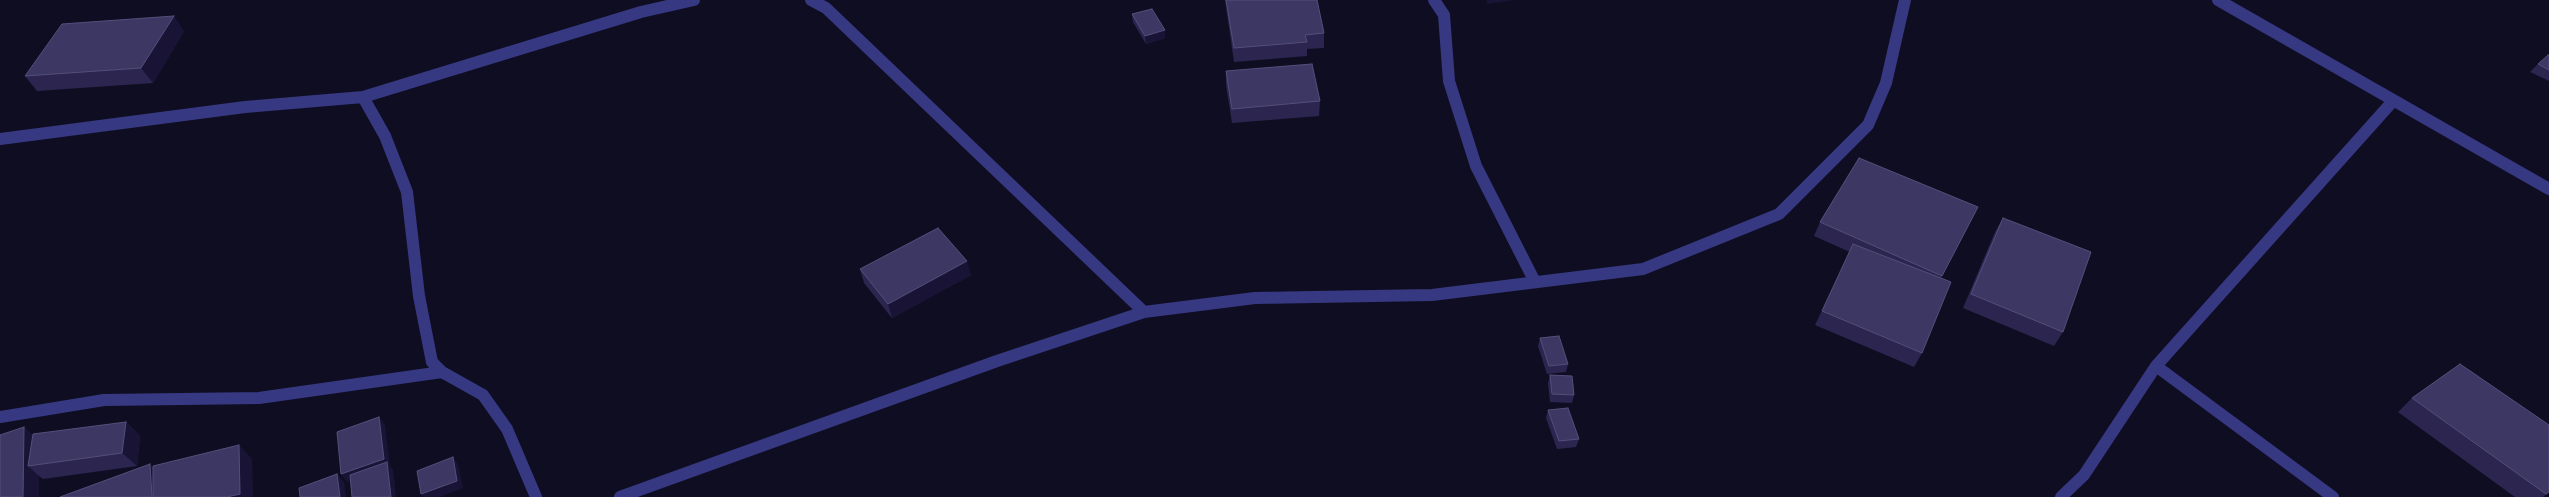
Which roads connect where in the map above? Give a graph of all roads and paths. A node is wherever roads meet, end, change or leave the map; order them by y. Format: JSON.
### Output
{"nodes":[{"id":1,"x":694,"y":0,"type":"edge"},
{"id":2,"x":811,"y":0,"type":"edge"},
{"id":3,"x":1434,"y":0,"type":"edge"},
{"id":4,"x":1905,"y":0,"type":"edge"},
{"id":5,"x":2218,"y":0,"type":"edge"},
{"id":6,"x":363,"y":96,"type":"junction"},
{"id":7,"x":2393,"y":101,"type":"junction"},
{"id":8,"x":0,"y":139,"type":"edge"},
{"id":9,"x":2549,"y":189,"type":"edge"},
{"id":10,"x":1535,"y":282,"type":"junction"},
{"id":11,"x":1144,"y":312,"type":"junction"},
{"id":12,"x":2156,"y":366,"type":"junction"},
{"id":13,"x":442,"y":372,"type":"junction"},
{"id":14,"x":0,"y":417,"type":"edge"},
{"id":15,"x":536,"y":497,"type":"edge"},
{"id":16,"x":620,"y":497,"type":"edge"},
{"id":17,"x":2061,"y":497,"type":"edge"},
{"id":18,"x":2333,"y":497,"type":"edge"}],
"edges":[{"from":1,"to":6,"type":"street"},
{"from":2,"to":11,"type":"street"},
{"from":3,"to":10,"type":"street"},
{"from":4,"to":10,"type":"street"},
{"from":5,"to":7,"type":"street"},
{"from":6,"to":8,"type":"street"},
{"from":6,"to":13,"type":"street"},
{"from":7,"to":9,"type":"street"},
{"from":7,"to":12,"type":"street"},
{"from":10,"to":11,"type":"street"},
{"from":11,"to":16,"type":"street"},
{"from":12,"to":17,"type":"street"},
{"from":12,"to":18,"type":"street"},
{"from":13,"to":14,"type":"street"},
{"from":13,"to":15,"type":"street"}]}
